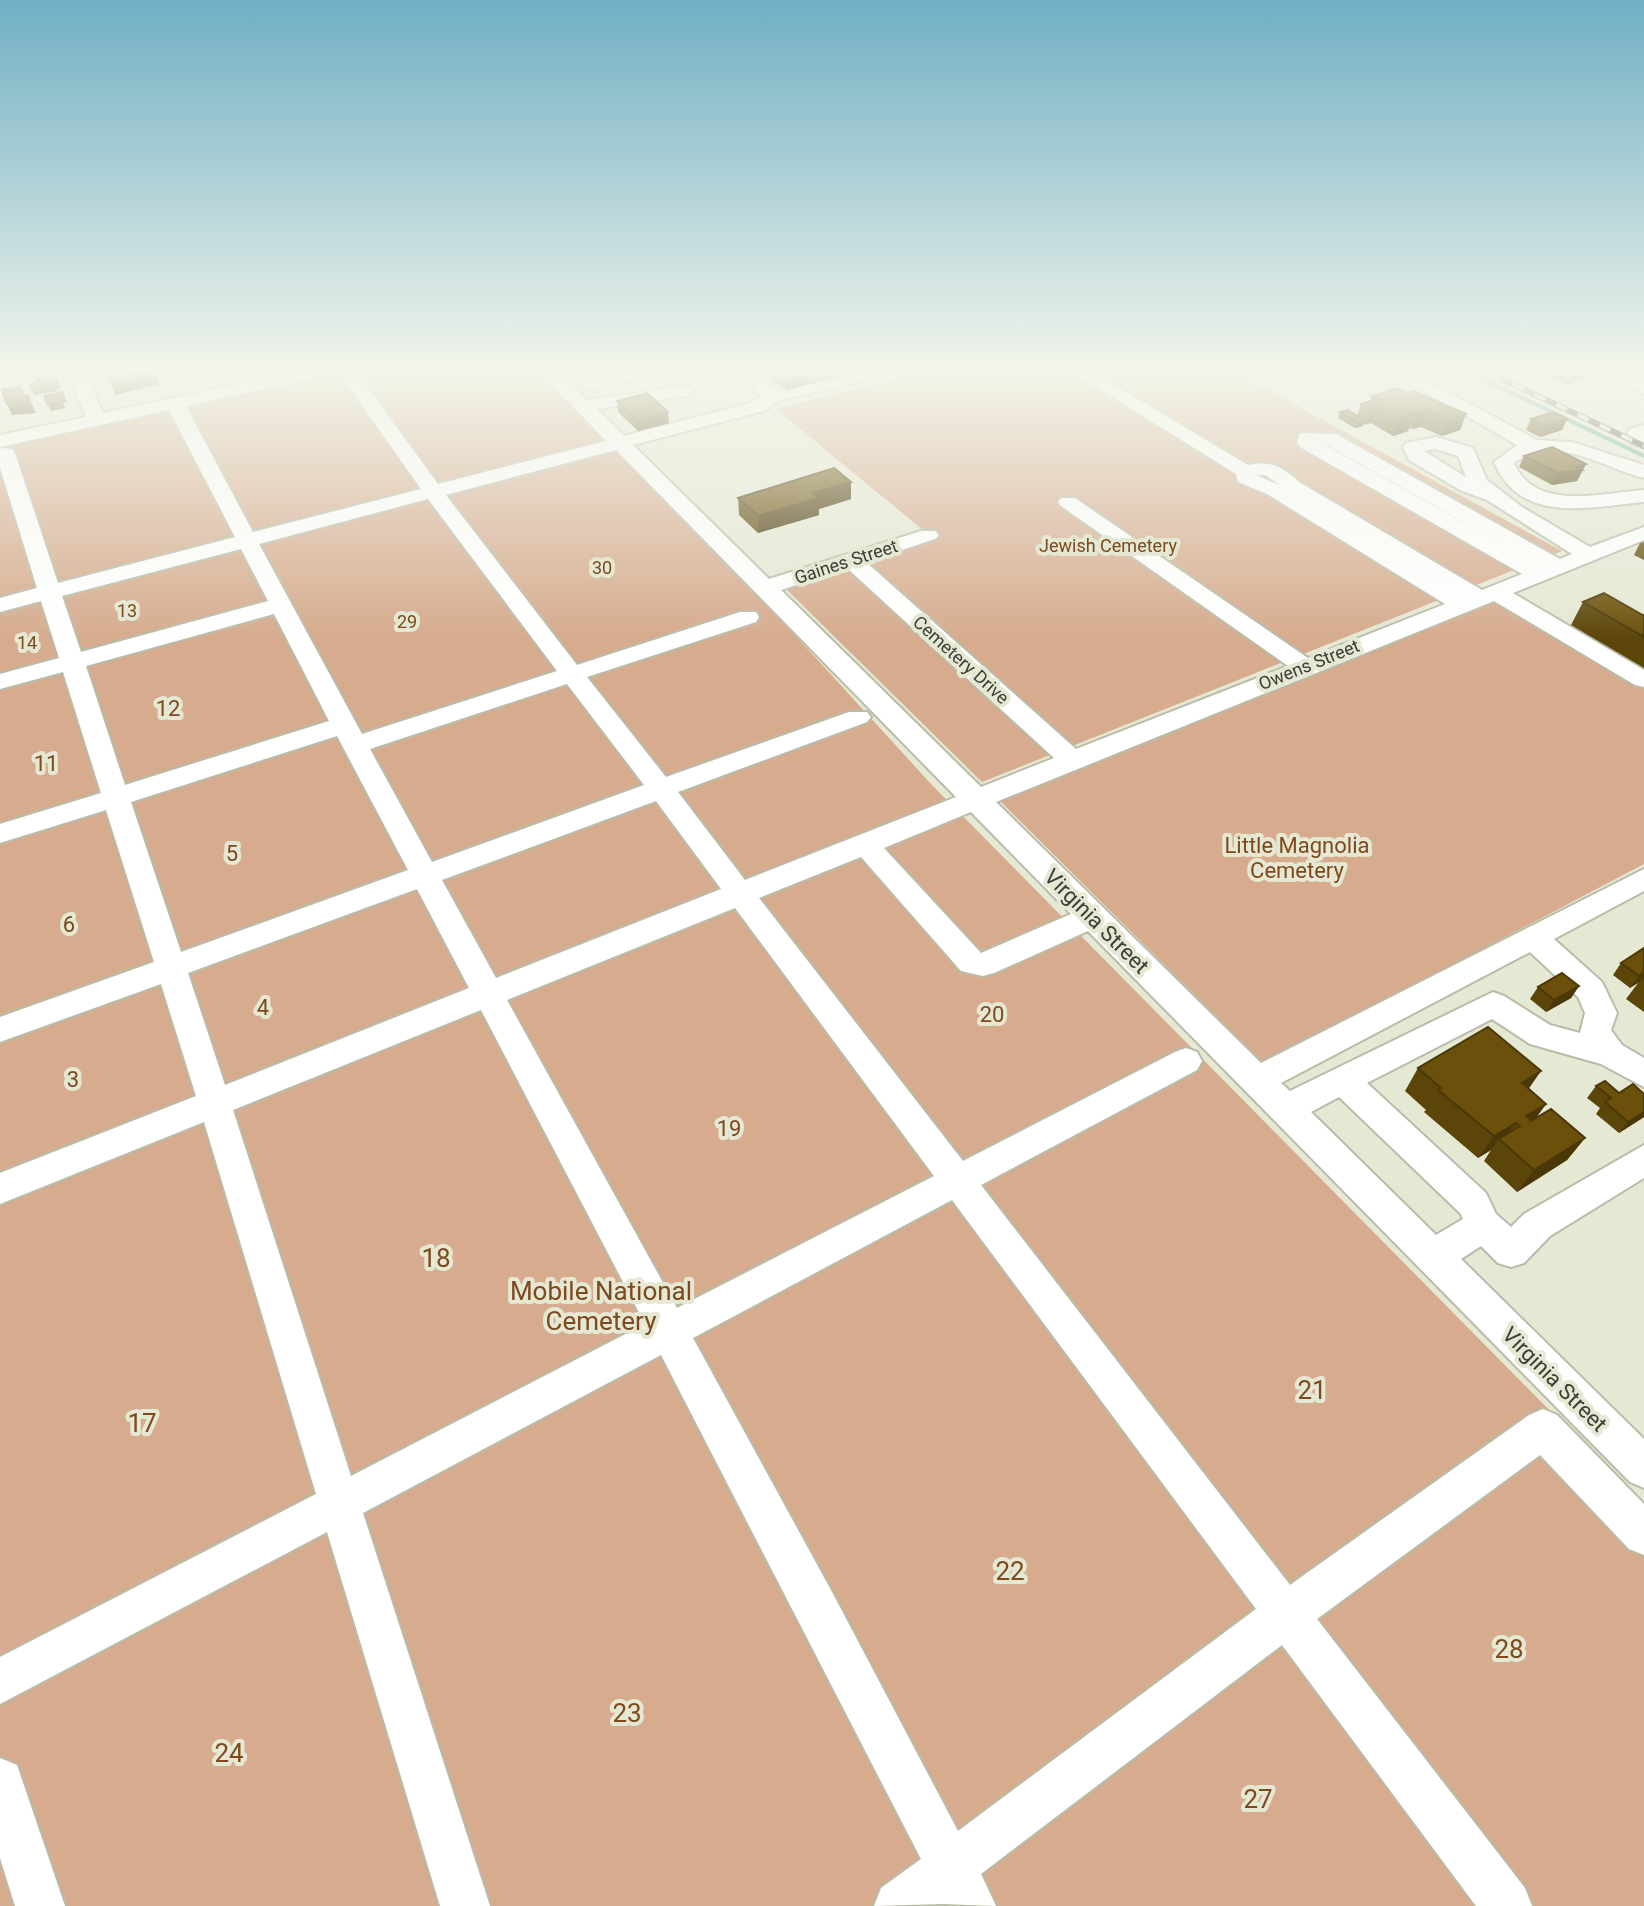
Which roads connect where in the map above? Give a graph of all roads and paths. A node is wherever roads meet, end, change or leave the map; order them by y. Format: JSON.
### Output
{"nodes":[{"id":1,"x":7,"y":463,"type":"edge"},
{"id":2,"x":206,"y":463,"type":"edge"},
{"id":3,"x":415,"y":463,"type":"edge"},
{"id":4,"x":547,"y":463,"type":"edge"},
{"id":5,"x":639,"y":463,"type":"edge"},
{"id":6,"x":1242,"y":463,"type":"edge"},
{"id":7,"x":1243,"y":463,"type":"edge"},
{"id":8,"x":1345,"y":463,"type":"edge"},
{"id":9,"x":1370,"y":463,"type":"edge"},
{"id":10,"x":1504,"y":463,"type":"edge"},
{"id":11,"x":1625,"y":463,"type":"edge"},
{"id":12,"x":1254,"y":470,"type":"junction"},
{"id":13,"x":1644,"y":472,"type":"edge"},
{"id":14,"x":436,"y":492,"type":"junction"},
{"id":15,"x":1493,"y":495,"type":"dead end"},
{"id":16,"x":1644,"y":496,"type":"edge"},
{"id":17,"x":1068,"y":502,"type":"dead end"},
{"id":18,"x":928,"y":535,"type":"dead end"},
{"id":19,"x":1643,"y":535,"type":"edge"},
{"id":20,"x":247,"y":542,"type":"junction"},
{"id":21,"x":1589,"y":555,"type":"junction"},
{"id":22,"x":851,"y":560,"type":"junction"},
{"id":23,"x":1549,"y":571,"type":"junction"},
{"id":24,"x":764,"y":588,"type":"junction"},
{"id":25,"x":48,"y":593,"type":"junction"},
{"id":26,"x":1479,"y":598,"type":"junction"},
{"id":27,"x":0,"y":605,"type":"edge"},
{"id":28,"x":280,"y":605,"type":"junction"},
{"id":29,"x":748,"y":617,"type":"dead end"},
{"id":30,"x":71,"y":662,"type":"junction"},
{"id":31,"x":1305,"y":667,"type":"junction"},
{"id":32,"x":572,"y":674,"type":"junction"},
{"id":33,"x":1644,"y":680,"type":"edge"},
{"id":34,"x":0,"y":682,"type":"edge"},
{"id":35,"x":858,"y":717,"type":"dead end"},
{"id":36,"x":350,"y":735,"type":"junction"},
{"id":37,"x":1072,"y":760,"type":"junction"},
{"id":38,"x":661,"y":789,"type":"junction"},
{"id":39,"x":115,"y":798,"type":"junction"},
{"id":40,"x":974,"y":798,"type":"junction"},
{"id":41,"x":0,"y":834,"type":"edge"},
{"id":42,"x":864,"y":843,"type":"junction"},
{"id":43,"x":425,"y":875,"type":"junction"},
{"id":44,"x":1644,"y":879,"type":"edge"},
{"id":45,"x":739,"y":893,"type":"junction"},
{"id":46,"x":1093,"y":916,"type":"junction"},
{"id":47,"x":1533,"y":937,"type":"junction"},
{"id":48,"x":171,"y":968,"type":"junction"},
{"id":49,"x":488,"y":992,"type":"junction"},
{"id":50,"x":1400,"y":1008,"type":"junction"},
{"id":51,"x":0,"y":1030,"type":"edge"},
{"id":52,"x":1435,"y":1036,"type":"junction"},
{"id":53,"x":1611,"y":1054,"type":"junction"},
{"id":54,"x":1186,"y":1061,"type":"dead end"},
{"id":55,"x":1644,"y":1074,"type":"edge"},
{"id":56,"x":1341,"y":1079,"type":"junction"},
{"id":57,"x":1257,"y":1080,"type":"junction"},
{"id":58,"x":214,"y":1102,"type":"junction"},
{"id":59,"x":1285,"y":1109,"type":"junction"},
{"id":60,"x":1644,"y":1160,"type":"edge"},
{"id":61,"x":955,"y":1180,"type":"junction"},
{"id":62,"x":0,"y":1189,"type":"edge"},
{"id":63,"x":1483,"y":1225,"type":"junction"},
{"id":64,"x":1433,"y":1257,"type":"junction"},
{"id":65,"x":669,"y":1330,"type":"junction"},
{"id":66,"x":1644,"y":1468,"type":"edge"},
{"id":67,"x":339,"y":1503,"type":"junction"},
{"id":68,"x":1644,"y":1534,"type":"edge"},
{"id":69,"x":1285,"y":1615,"type":"junction"},
{"id":70,"x":0,"y":1681,"type":"edge"},
{"id":71,"x":0,"y":1782,"type":"edge"},
{"id":72,"x":951,"y":1867,"type":"junction"},
{"id":73,"x":40,"y":1906,"type":"edge"},
{"id":74,"x":465,"y":1906,"type":"edge"},
{"id":75,"x":899,"y":1906,"type":"edge"},
{"id":76,"x":971,"y":1906,"type":"edge"},
{"id":77,"x":1507,"y":1906,"type":"edge"}],
"edges":[{"from":1,"to":25,"type":"street"},
{"from":2,"to":20,"type":"street"},
{"from":3,"to":14,"type":"street"},
{"from":4,"to":14,"type":"street"},
{"from":5,"to":24,"type":"street","name":"Virginia Street"},
{"from":6,"to":12,"type":"street"},
{"from":7,"to":12,"type":"street"},
{"from":8,"to":23,"type":"street"},
{"from":9,"to":23,"type":"street"},
{"from":10,"to":16,"type":"street"},
{"from":11,"to":13,"type":"street"},
{"from":12,"to":26,"type":"street"},
{"from":14,"to":20,"type":"street"},
{"from":14,"to":32,"type":"street"},
{"from":15,"to":21,"type":"street"},
{"from":17,"to":31,"type":"street"},
{"from":18,"to":22,"type":"street","name":"Gaines Street"},
{"from":19,"to":21,"type":"street","name":"Owens Street"},
{"from":20,"to":25,"type":"street"},
{"from":20,"to":28,"type":"street"},
{"from":21,"to":23,"type":"street","name":"Owens Street"},
{"from":22,"to":24,"type":"street","name":"Gaines Street"},
{"from":22,"to":37,"type":"street","name":"Cemetery Drive"},
{"from":23,"to":26,"type":"street","name":"Owens Street"},
{"from":24,"to":40,"type":"street","name":"Virginia Street"},
{"from":25,"to":27,"type":"street"},
{"from":25,"to":30,"type":"street"},
{"from":26,"to":31,"type":"street","name":"Owens Street"},
{"from":26,"to":33,"type":"street"},
{"from":28,"to":30,"type":"street"},
{"from":28,"to":36,"type":"street"},
{"from":29,"to":32,"type":"street"},
{"from":30,"to":34,"type":"street"},
{"from":30,"to":39,"type":"street"},
{"from":31,"to":37,"type":"street","name":"Owens Street"},
{"from":32,"to":36,"type":"street"},
{"from":32,"to":38,"type":"street"},
{"from":35,"to":38,"type":"street"},
{"from":36,"to":39,"type":"street"},
{"from":36,"to":43,"type":"street"},
{"from":37,"to":40,"type":"street","name":"Owens Street"},
{"from":38,"to":43,"type":"street"},
{"from":38,"to":45,"type":"street"},
{"from":39,"to":41,"type":"street"},
{"from":39,"to":48,"type":"street"},
{"from":40,"to":42,"type":"street","name":"Owens Street"},
{"from":40,"to":46,"type":"street","name":"Virginia Street"},
{"from":42,"to":45,"type":"street","name":"Owens Street"},
{"from":42,"to":46,"type":"street"},
{"from":43,"to":48,"type":"street"},
{"from":43,"to":49,"type":"street"},
{"from":44,"to":47,"type":"street"},
{"from":45,"to":49,"type":"street","name":"Owens Street"},
{"from":45,"to":61,"type":"street"},
{"from":46,"to":57,"type":"street","name":"Virginia Street"},
{"from":47,"to":50,"type":"street"},
{"from":47,"to":53,"type":"street"},
{"from":48,"to":51,"type":"street"},
{"from":48,"to":58,"type":"street"},
{"from":49,"to":58,"type":"street","name":"Owens Street"},
{"from":49,"to":65,"type":"street"},
{"from":50,"to":52,"type":"street"},
{"from":50,"to":57,"type":"street"},
{"from":52,"to":53,"type":"street"},
{"from":52,"to":56,"type":"street"},
{"from":53,"to":55,"type":"street"},
{"from":54,"to":61,"type":"street"},
{"from":56,"to":59,"type":"street"},
{"from":56,"to":63,"type":"street"},
{"from":57,"to":59,"type":"street","name":"Virginia Street"},
{"from":58,"to":62,"type":"street","name":"Owens Street"},
{"from":58,"to":67,"type":"street"},
{"from":59,"to":64,"type":"street","name":"Virginia Street"},
{"from":60,"to":63,"type":"street"},
{"from":61,"to":65,"type":"street"},
{"from":61,"to":69,"type":"street"},
{"from":63,"to":64,"type":"street"},
{"from":64,"to":66,"type":"street","name":"Virginia Street"},
{"from":65,"to":67,"type":"street"},
{"from":65,"to":72,"type":"street"},
{"from":67,"to":70,"type":"street"},
{"from":67,"to":74,"type":"street"},
{"from":68,"to":69,"type":"street"},
{"from":69,"to":72,"type":"street"},
{"from":69,"to":77,"type":"street"},
{"from":71,"to":73,"type":"street"},
{"from":72,"to":75,"type":"street"},
{"from":72,"to":76,"type":"street"}]}
